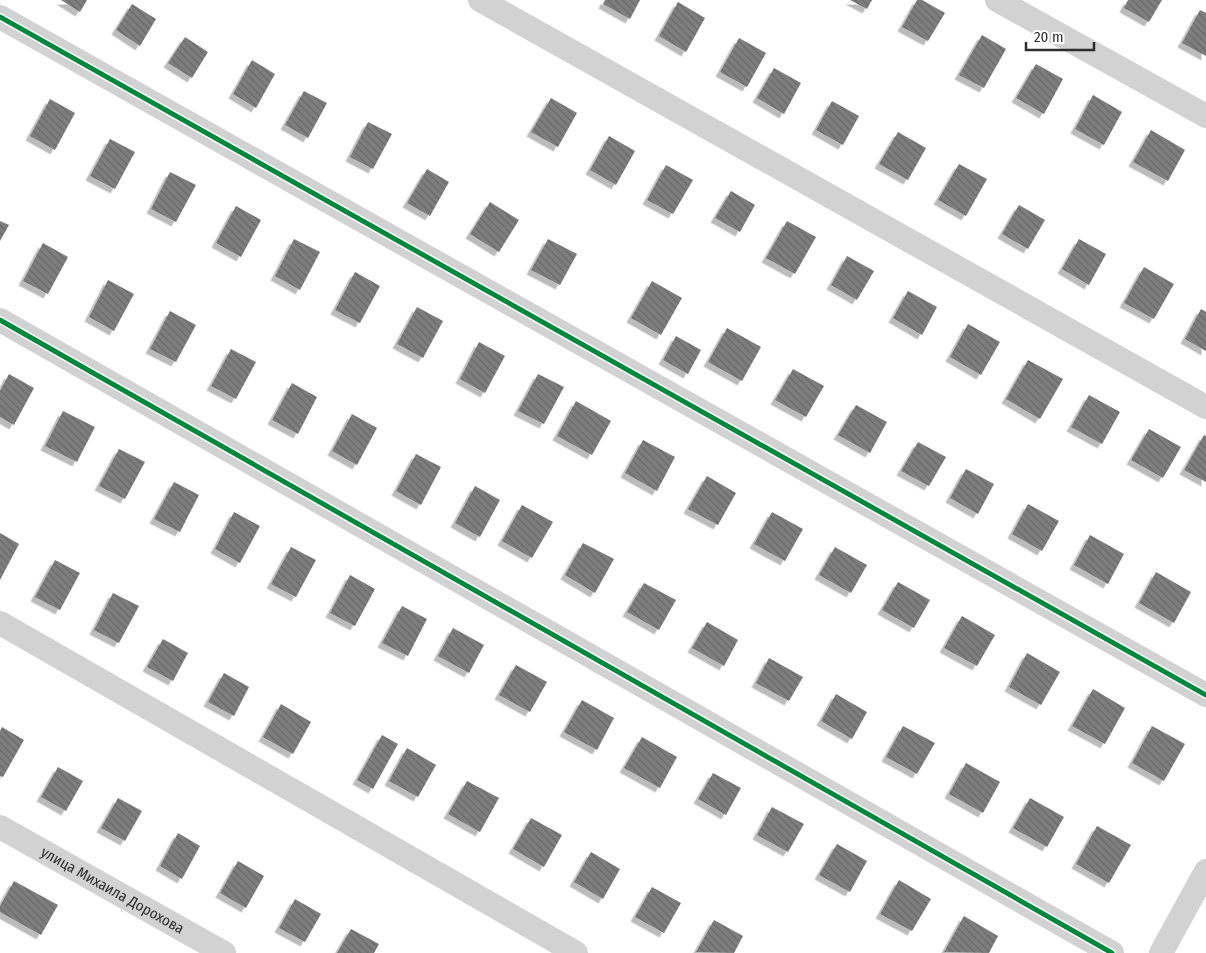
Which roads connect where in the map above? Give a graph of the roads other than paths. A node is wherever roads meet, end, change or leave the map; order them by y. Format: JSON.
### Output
{"nodes":[{"id":1,"x":480,"y":0,"type":"edge"},
{"id":2,"x":997,"y":0,"type":"edge"},
{"id":3,"x":0,"y":17,"type":"edge"},
{"id":4,"x":1206,"y":116,"type":"edge"},
{"id":5,"x":0,"y":320,"type":"edge"},
{"id":6,"x":1206,"y":406,"type":"edge"},
{"id":7,"x":0,"y":623,"type":"edge"},
{"id":8,"x":1206,"y":695,"type":"edge"},
{"id":9,"x":1,"y":829,"type":"edge"},
{"id":10,"x":1206,"y":871,"type":"edge"},
{"id":11,"x":224,"y":953,"type":"edge"},
{"id":12,"x":576,"y":953,"type":"edge"},
{"id":13,"x":1112,"y":953,"type":"edge"},
{"id":14,"x":1160,"y":953,"type":"edge"}],
"edges":[{"from":1,"to":6,"type":"street"},
{"from":2,"to":4,"type":"street"},
{"from":3,"to":8,"type":"street"},
{"from":5,"to":13,"type":"street"},
{"from":7,"to":12,"type":"street"},
{"from":9,"to":11,"type":"street","name":"улица Михаила Дорохова"},
{"from":10,"to":14,"type":"street"}]}
